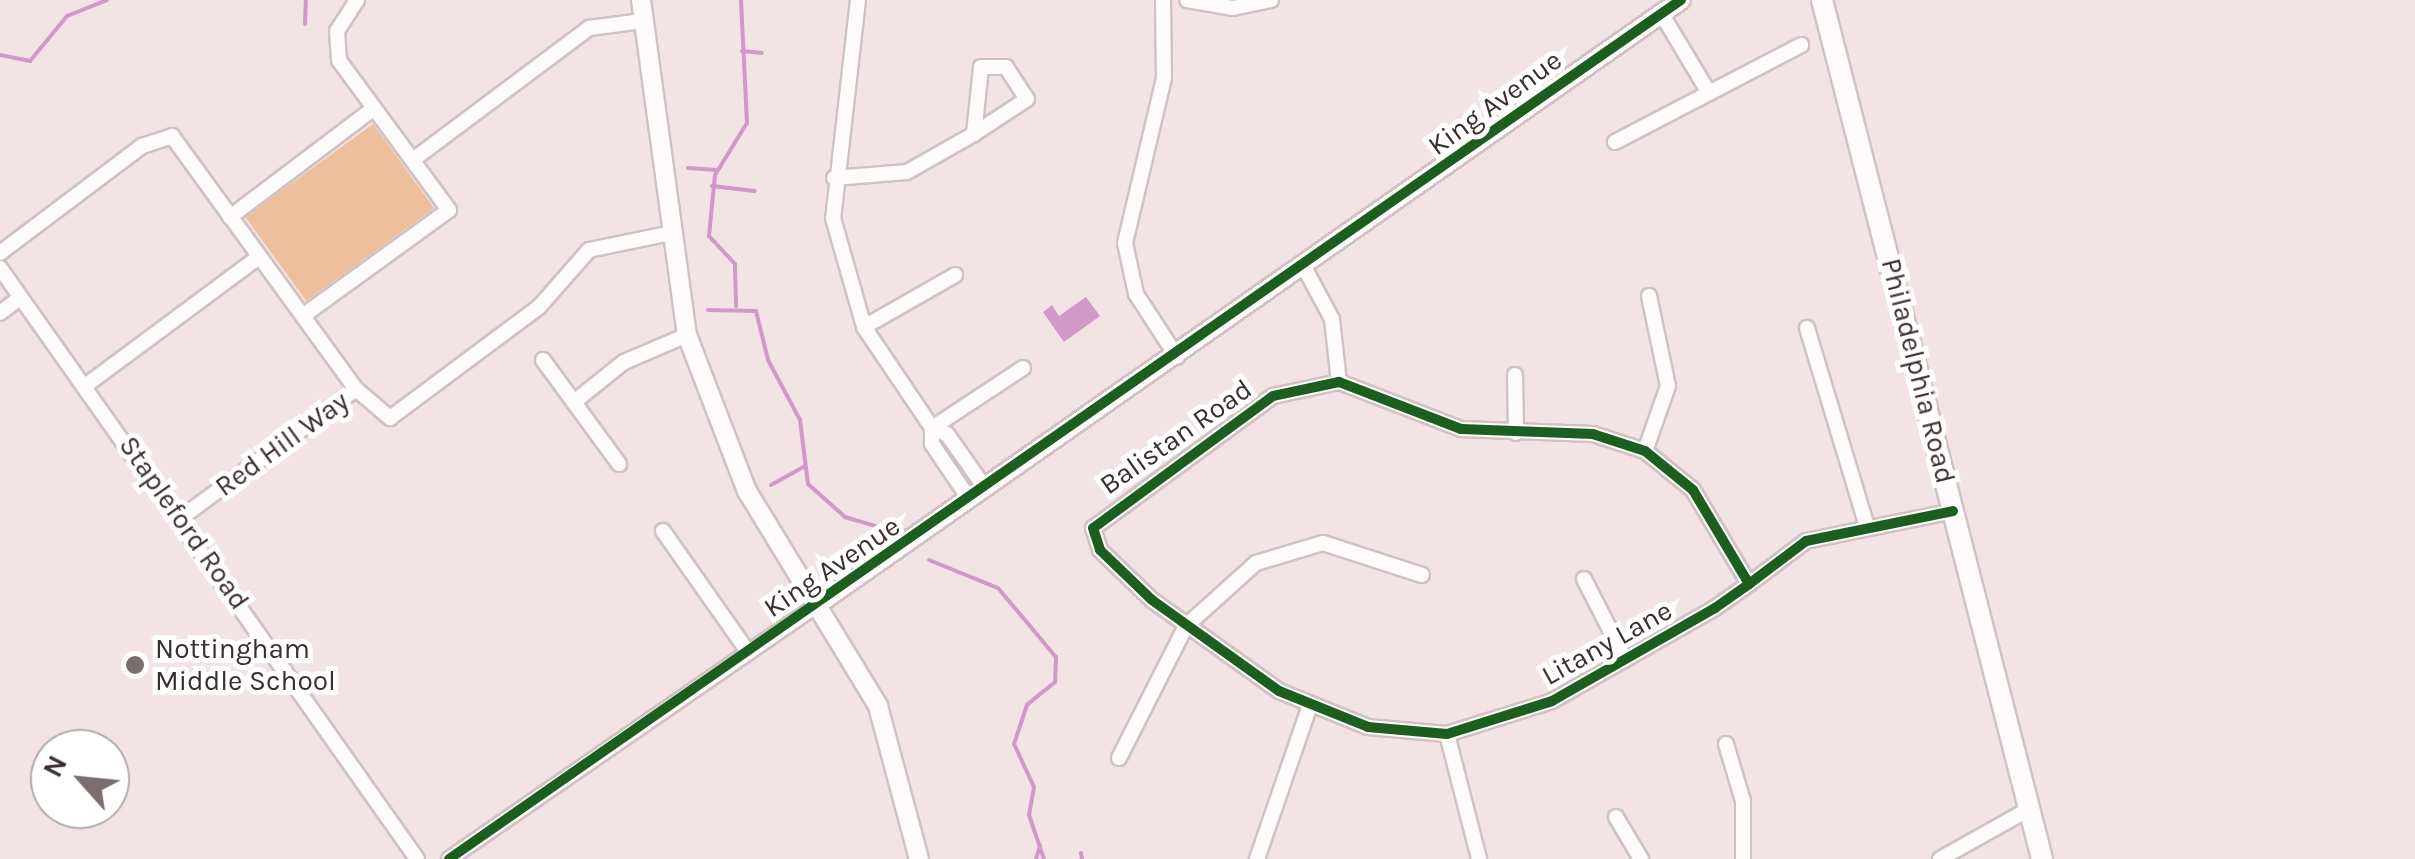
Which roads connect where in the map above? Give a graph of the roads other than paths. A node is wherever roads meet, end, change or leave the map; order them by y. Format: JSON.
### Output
{"nodes":[{"id":1,"x":357,"y":0,"type":"edge"},
{"id":2,"x":640,"y":0,"type":"edge"},
{"id":3,"x":858,"y":0,"type":"edge"},
{"id":4,"x":1188,"y":0,"type":"edge"},
{"id":5,"x":1271,"y":0,"type":"edge"},
{"id":6,"x":1681,"y":0,"type":"edge"},
{"id":7,"x":1822,"y":0,"type":"edge"},
{"id":8,"x":1167,"y":1,"type":"edge"},
{"id":9,"x":1660,"y":13,"type":"junction"},
{"id":10,"x":643,"y":21,"type":"junction"},
{"id":11,"x":1801,"y":45,"type":"dead end"},
{"id":12,"x":1706,"y":88,"type":"junction"},
{"id":13,"x":373,"y":109,"type":"junction"},
{"id":14,"x":974,"y":134,"type":"junction"},
{"id":15,"x":1614,"y":142,"type":"dead end"},
{"id":16,"x":414,"y":159,"type":"junction"},
{"id":17,"x":834,"y":178,"type":"junction"},
{"id":18,"x":230,"y":217,"type":"junction"},
{"id":19,"x":666,"y":234,"type":"junction"},
{"id":20,"x":0,"y":253,"type":"edge"},
{"id":21,"x":259,"y":257,"type":"junction"},
{"id":22,"x":1304,"y":267,"type":"junction"},
{"id":23,"x":0,"y":268,"type":"edge"},
{"id":24,"x":955,"y":275,"type":"dead end"},
{"id":25,"x":1649,"y":296,"type":"dead end"},
{"id":26,"x":20,"y":298,"type":"junction"},
{"id":27,"x":0,"y":312,"type":"edge"},
{"id":28,"x":304,"y":315,"type":"junction"},
{"id":29,"x":864,"y":327,"type":"junction"},
{"id":30,"x":1808,"y":328,"type":"dead end"},
{"id":31,"x":687,"y":335,"type":"junction"},
{"id":32,"x":1177,"y":356,"type":"junction"},
{"id":33,"x":543,"y":360,"type":"dead end"},
{"id":34,"x":1023,"y":368,"type":"dead end"},
{"id":35,"x":1516,"y":374,"type":"dead end"},
{"id":36,"x":1339,"y":382,"type":"junction"},
{"id":37,"x":85,"y":386,"type":"junction"},
{"id":38,"x":356,"y":389,"type":"junction"},
{"id":39,"x":574,"y":402,"type":"junction"},
{"id":40,"x":932,"y":428,"type":"junction"},
{"id":41,"x":1516,"y":434,"type":"junction"},
{"id":42,"x":1645,"y":452,"type":"junction"},
{"id":43,"x":619,"y":464,"type":"dead end"},
{"id":44,"x":986,"y":488,"type":"junction"},
{"id":45,"x":970,"y":500,"type":"junction"},
{"id":46,"x":1953,"y":511,"type":"junction"},
{"id":47,"x":182,"y":516,"type":"junction"},
{"id":48,"x":1868,"y":527,"type":"junction"},
{"id":49,"x":1093,"y":528,"type":"joint"},
{"id":50,"x":663,"y":532,"type":"dead end"},
{"id":51,"x":1422,"y":575,"type":"dead end"},
{"id":52,"x":1584,"y":579,"type":"dead end"},
{"id":53,"x":1749,"y":584,"type":"junction"},
{"id":54,"x":818,"y":604,"type":"junction"},
{"id":55,"x":1186,"y":626,"type":"junction"},
{"id":56,"x":748,"y":652,"type":"junction"},
{"id":57,"x":1625,"y":660,"type":"junction"},
{"id":58,"x":1309,"y":708,"type":"junction"},
{"id":59,"x":1446,"y":734,"type":"junction"},
{"id":60,"x":1726,"y":744,"type":"dead end"},
{"id":61,"x":1119,"y":758,"type":"dead end"},
{"id":62,"x":2029,"y":809,"type":"junction"},
{"id":63,"x":1616,"y":817,"type":"dead end"},
{"id":64,"x":416,"y":859,"type":"edge"},
{"id":65,"x":448,"y":859,"type":"edge"},
{"id":66,"x":919,"y":859,"type":"edge"},
{"id":67,"x":1257,"y":859,"type":"edge"},
{"id":68,"x":1479,"y":859,"type":"edge"},
{"id":69,"x":1641,"y":859,"type":"edge"},
{"id":70,"x":1743,"y":859,"type":"edge"},
{"id":71,"x":1940,"y":859,"type":"edge"},
{"id":72,"x":2042,"y":859,"type":"edge"}],
"edges":[{"from":1,"to":13,"type":"street"},
{"from":2,"to":10,"type":"street"},
{"from":3,"to":17,"type":"street"},
{"from":4,"to":5,"type":"street"},
{"from":6,"to":9,"type":"street","name":"King Avenue"},
{"from":7,"to":46,"type":"main road","name":"Philadelphia Road"},
{"from":8,"to":32,"type":"street"},
{"from":9,"to":12,"type":"street"},
{"from":9,"to":22,"type":"street","name":"King Avenue"},
{"from":10,"to":16,"type":"street"},
{"from":10,"to":19,"type":"street"},
{"from":11,"to":12,"type":"street"},
{"from":12,"to":15,"type":"street"},
{"from":13,"to":16,"type":"street"},
{"from":13,"to":18,"type":"street"},
{"from":14,"to":14,"type":"street"},
{"from":14,"to":17,"type":"street"},
{"from":16,"to":28,"type":"street"},
{"from":17,"to":29,"type":"street"},
{"from":18,"to":20,"type":"street","name":"Red Hill Way"},
{"from":18,"to":21,"type":"street","name":"Red Hill Way"},
{"from":19,"to":31,"type":"street"},
{"from":19,"to":38,"type":"street"},
{"from":21,"to":28,"type":"street","name":"Red Hill Way"},
{"from":21,"to":37,"type":"street"},
{"from":22,"to":32,"type":"street","name":"King Avenue"},
{"from":22,"to":36,"type":"street"},
{"from":23,"to":26,"type":"street","name":"Stapleford Road"},
{"from":24,"to":29,"type":"street"},
{"from":25,"to":42,"type":"street"},
{"from":26,"to":27,"type":"street"},
{"from":26,"to":37,"type":"street","name":"Stapleford Road"},
{"from":28,"to":38,"type":"street","name":"Red Hill Way"},
{"from":29,"to":40,"type":"street"},
{"from":30,"to":48,"type":"street"},
{"from":31,"to":39,"type":"street"},
{"from":31,"to":54,"type":"street"},
{"from":32,"to":44,"type":"street","name":"King Avenue"},
{"from":33,"to":39,"type":"street"},
{"from":34,"to":40,"type":"street"},
{"from":35,"to":41,"type":"street"},
{"from":36,"to":41,"type":"street"},
{"from":36,"to":49,"type":"street","name":"Balistan Road"},
{"from":37,"to":47,"type":"street","name":"Stapleford Road"},
{"from":38,"to":47,"type":"street","name":"Red Hill Way"},
{"from":39,"to":43,"type":"street"},
{"from":40,"to":44,"type":"street"},
{"from":40,"to":45,"type":"street"},
{"from":41,"to":42,"type":"street"},
{"from":42,"to":53,"type":"street"},
{"from":44,"to":45,"type":"street","name":"King Avenue"},
{"from":45,"to":54,"type":"street","name":"King Avenue"},
{"from":46,"to":48,"type":"street","name":"Litany Lane"},
{"from":46,"to":62,"type":"main road","name":"Philadelphia Road"},
{"from":47,"to":64,"type":"street","name":"Stapleford Road"},
{"from":48,"to":53,"type":"street","name":"Litany Lane"},
{"from":49,"to":55,"type":"street","name":"Litany Lane"},
{"from":50,"to":56,"type":"street"},
{"from":51,"to":55,"type":"street"},
{"from":52,"to":57,"type":"street"},
{"from":53,"to":57,"type":"street","name":"Litany Lane"},
{"from":54,"to":56,"type":"street","name":"King Avenue"},
{"from":54,"to":66,"type":"street"},
{"from":55,"to":58,"type":"street","name":"Litany Lane"},
{"from":55,"to":61,"type":"street"},
{"from":56,"to":65,"type":"street","name":"King Avenue"},
{"from":57,"to":59,"type":"street","name":"Litany Lane"},
{"from":58,"to":59,"type":"street","name":"Litany Lane"},
{"from":58,"to":67,"type":"street"},
{"from":59,"to":68,"type":"street"},
{"from":60,"to":70,"type":"street"},
{"from":62,"to":71,"type":"street"},
{"from":62,"to":72,"type":"main road","name":"Philadelphia Road"},
{"from":63,"to":69,"type":"street"}]}
